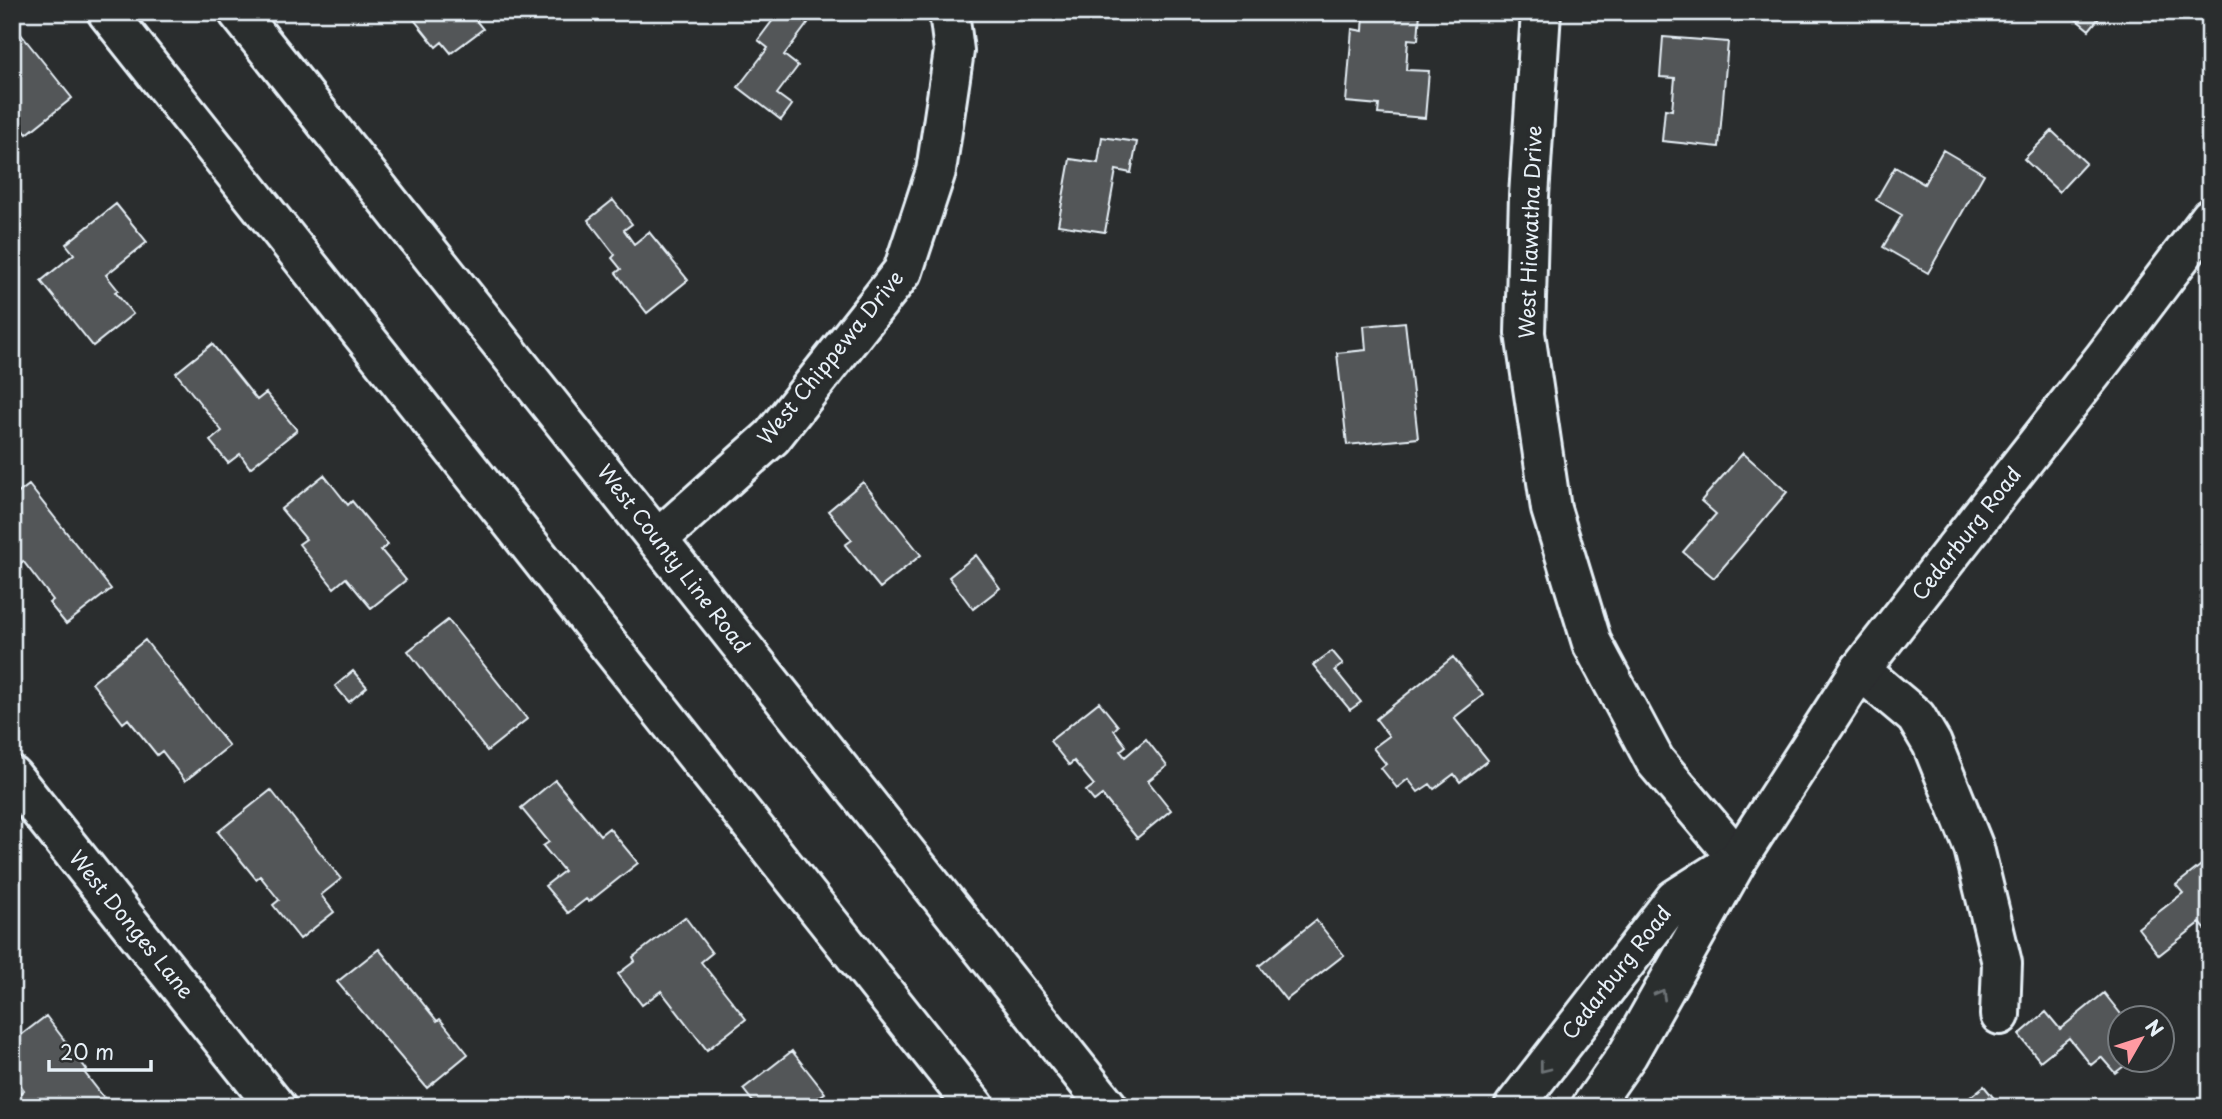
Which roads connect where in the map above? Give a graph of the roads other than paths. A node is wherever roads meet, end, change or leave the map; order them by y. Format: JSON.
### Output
{"nodes":[{"id":1,"x":107,"y":12,"type":"edge"},
{"id":2,"x":238,"y":12,"type":"edge"},
{"id":3,"x":949,"y":12,"type":"edge"},
{"id":4,"x":1541,"y":12,"type":"edge"},
{"id":5,"x":2210,"y":218,"type":"edge"},
{"id":6,"x":658,"y":539,"type":"junction"},
{"id":7,"x":1860,"y":670,"type":"junction"},
{"id":8,"x":12,"y":776,"type":"edge"},
{"id":9,"x":1738,"y":859,"type":"junction"},
{"id":10,"x":2000,"y":1015,"type":"dead end"},
{"id":11,"x":276,"y":1107,"type":"edge"},
{"id":12,"x":975,"y":1107,"type":"edge"},
{"id":13,"x":1108,"y":1107,"type":"edge"},
{"id":14,"x":1514,"y":1107,"type":"edge"},
{"id":15,"x":1591,"y":1107,"type":"edge"}],
"edges":[{"from":1,"to":12,"type":"street"},
{"from":2,"to":6,"type":"street","name":"West County Line Road"},
{"from":3,"to":6,"type":"street","name":"West Chippewa Drive"},
{"from":4,"to":9,"type":"street","name":"West Hiawatha Drive"},
{"from":5,"to":7,"type":"street","name":"Cedarburg Road"},
{"from":6,"to":13,"type":"street","name":"West County Line Road"},
{"from":7,"to":9,"type":"street","name":"Cedarburg Road"},
{"from":7,"to":10,"type":"street"},
{"from":8,"to":11,"type":"street","name":"West Donges Lane"},
{"from":9,"to":14,"type":"street","name":"Cedarburg Road","one_way":true},
{"from":15,"to":9,"type":"street","name":"Cedarburg Road","one_way":true}]}
